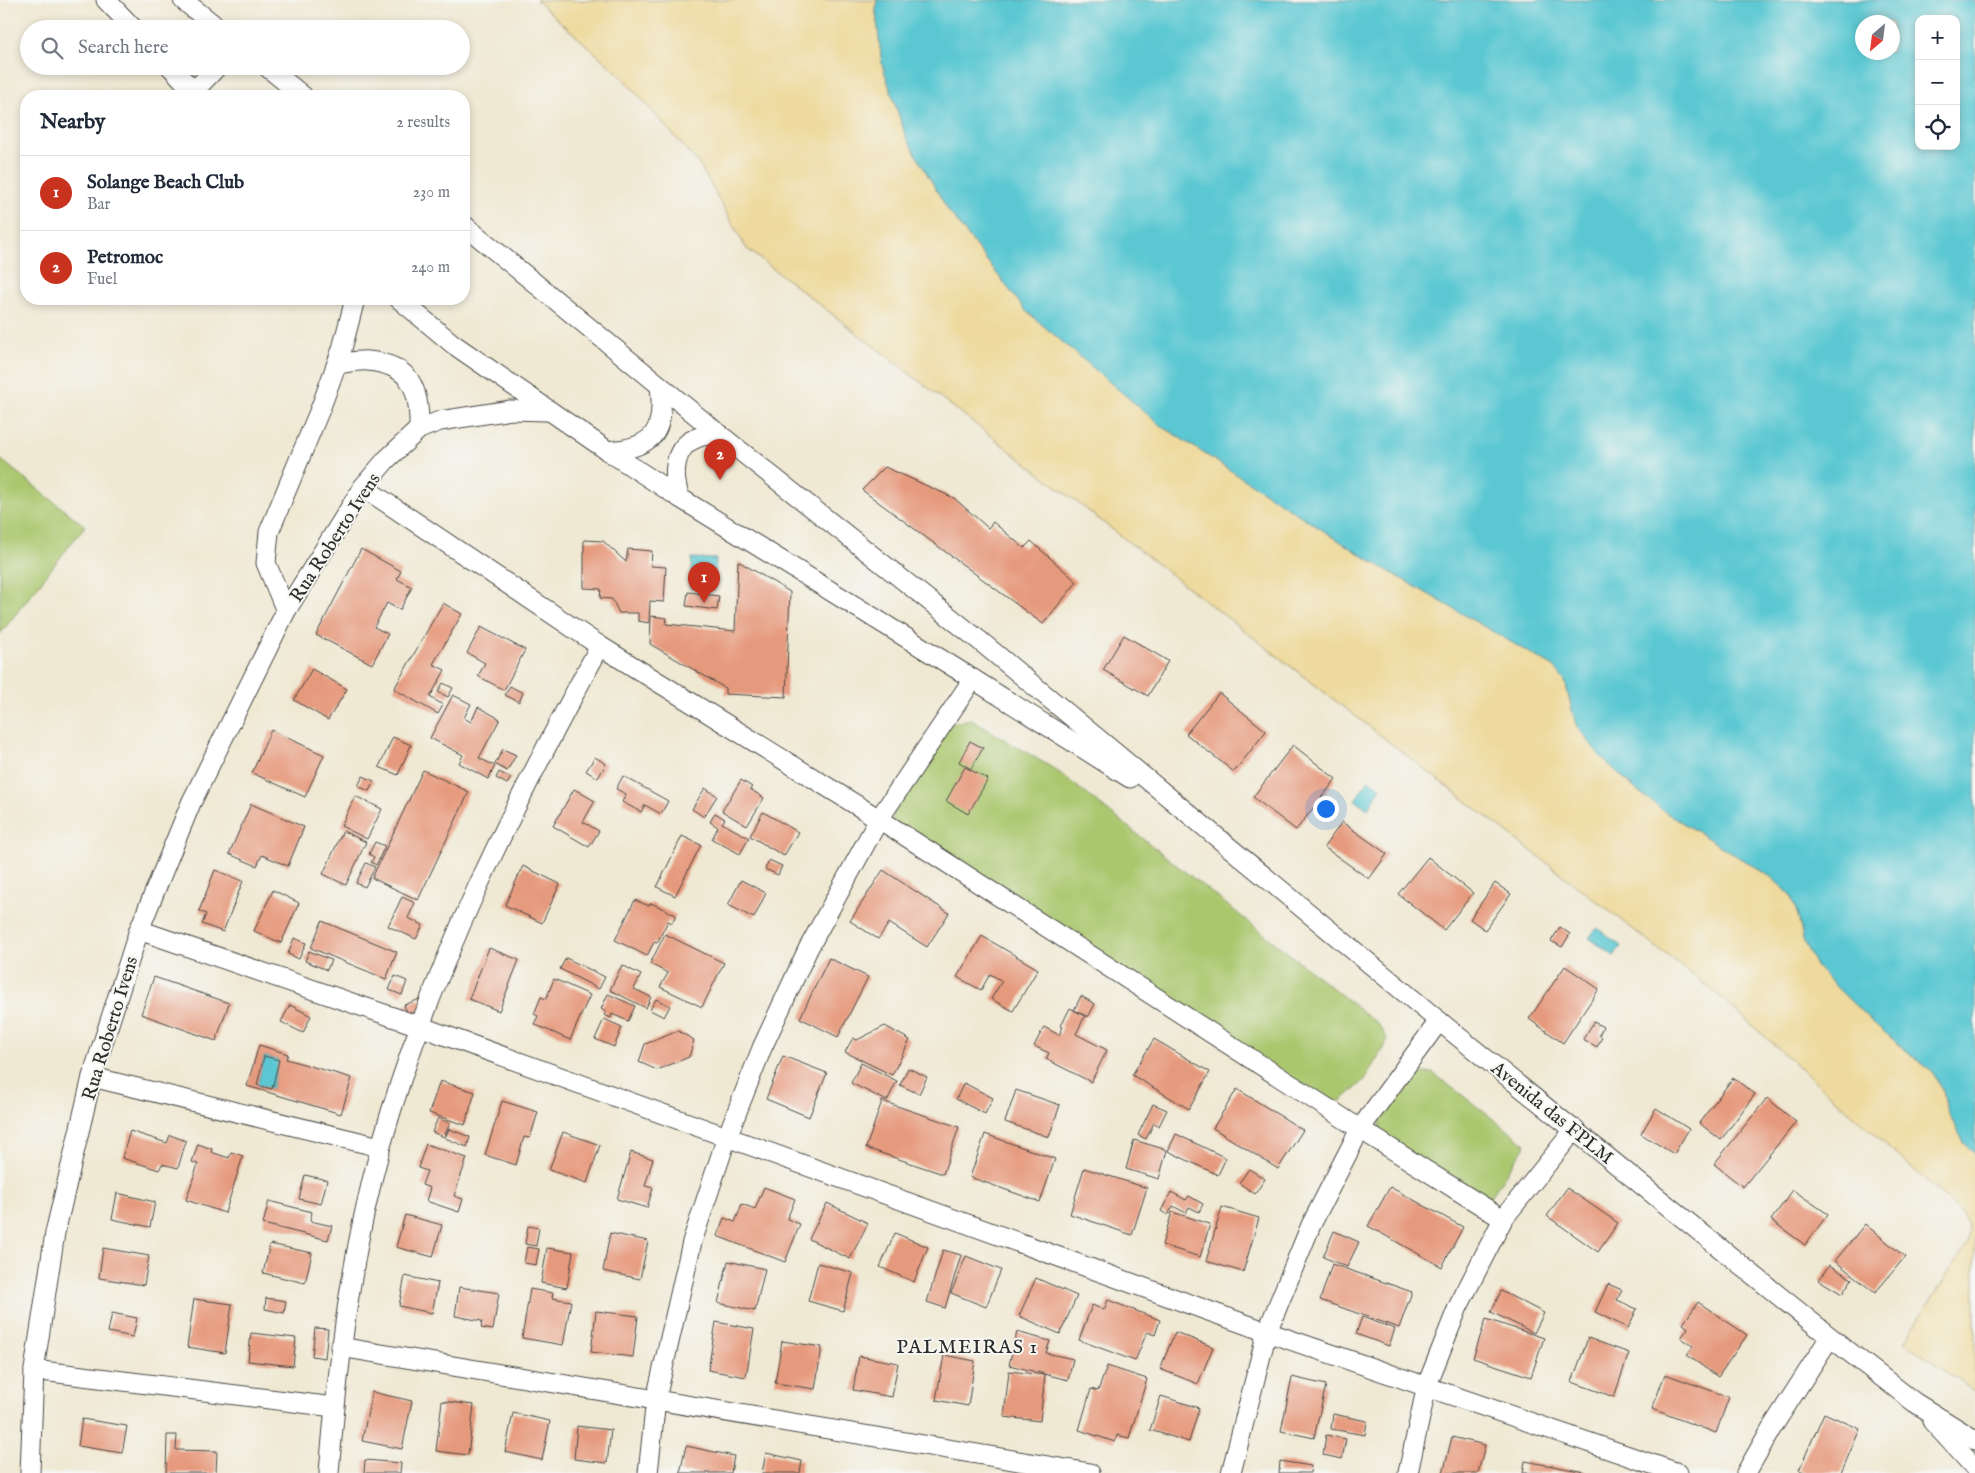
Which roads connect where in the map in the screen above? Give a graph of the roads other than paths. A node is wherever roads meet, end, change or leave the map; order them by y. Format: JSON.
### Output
{"nodes":[{"id":1,"x":106,"y":0,"type":"edge"},
{"id":2,"x":183,"y":0,"type":"edge"},
{"id":3,"x":125,"y":20,"type":"edge"},
{"id":4,"x":208,"y":20,"type":"edge"},
{"id":5,"x":178,"y":75,"type":"edge"},
{"id":6,"x":211,"y":75,"type":"edge"},
{"id":7,"x":277,"y":75,"type":"edge"},
{"id":8,"x":192,"y":90,"type":"edge"},
{"id":9,"x":199,"y":90,"type":"edge"},
{"id":10,"x":296,"y":90,"type":"edge"},
{"id":11,"x":470,"y":229,"type":"edge"},
{"id":12,"x":353,"y":305,"type":"edge"},
{"id":13,"x":406,"y":305,"type":"edge"},
{"id":14,"x":337,"y":364,"type":"junction"},
{"id":15,"x":660,"y":386,"type":"junction"},
{"id":16,"x":547,"y":411,"type":"junction"},
{"id":17,"x":419,"y":429,"type":"junction"},
{"id":18,"x":719,"y":434,"type":"junction"},
{"id":19,"x":608,"y":451,"type":"junction"},
{"id":20,"x":363,"y":486,"type":"junction"},
{"id":21,"x":680,"y":498,"type":"junction"},
{"id":22,"x":286,"y":612,"type":"junction"},
{"id":23,"x":600,"y":646,"type":"junction"},
{"id":24,"x":973,"y":679,"type":"junction"},
{"id":25,"x":879,"y":819,"type":"junction"},
{"id":26,"x":1194,"y":819,"type":"junction"},
{"id":27,"x":139,"y":930,"type":"junction"},
{"id":28,"x":1439,"y":1021,"type":"junction"},
{"id":29,"x":419,"y":1026,"type":"junction"},
{"id":30,"x":92,"y":1076,"type":"junction"},
{"id":31,"x":1360,"y":1129,"type":"junction"},
{"id":32,"x":1575,"y":1129,"type":"junction"},
{"id":33,"x":727,"y":1137,"type":"junction"},
{"id":34,"x":380,"y":1147,"type":"junction"},
{"id":35,"x":1503,"y":1219,"type":"junction"},
{"id":36,"x":1268,"y":1332,"type":"junction"},
{"id":37,"x":1830,"y":1336,"type":"junction"},
{"id":38,"x":340,"y":1348,"type":"junction"},
{"id":39,"x":34,"y":1370,"type":"junction"},
{"id":40,"x":1427,"y":1386,"type":"junction"},
{"id":41,"x":656,"y":1399,"type":"junction"},
{"id":42,"x":1914,"y":1402,"type":"junction"},
{"id":43,"x":334,"y":1407,"type":"junction"},
{"id":44,"x":1975,"y":1440,"type":"edge"},
{"id":45,"x":1975,"y":1468,"type":"edge"},
{"id":46,"x":30,"y":1473,"type":"edge"},
{"id":47,"x":329,"y":1473,"type":"edge"},
{"id":48,"x":648,"y":1473,"type":"edge"},
{"id":49,"x":1090,"y":1473,"type":"edge"},
{"id":50,"x":1231,"y":1473,"type":"edge"},
{"id":51,"x":1408,"y":1473,"type":"edge"},
{"id":52,"x":1678,"y":1473,"type":"edge"},
{"id":53,"x":1746,"y":1473,"type":"edge"}],
"edges":[{"from":1,"to":3,"type":"street"},
{"from":2,"to":4,"type":"street"},
{"from":5,"to":8,"type":"street"},
{"from":6,"to":9,"type":"street"},
{"from":7,"to":10,"type":"street"},
{"from":11,"to":15,"type":"street"},
{"from":12,"to":14,"type":"street","name":"Rua Roberto Ivens"},
{"from":13,"to":16,"type":"street"},
{"from":14,"to":17,"type":"street"},
{"from":14,"to":22,"type":"street","name":"Rua Roberto Ivens"},
{"from":15,"to":18,"type":"street"},
{"from":15,"to":19,"type":"street"},
{"from":16,"to":17,"type":"street","name":"Rua Roberto Ivens"},
{"from":16,"to":19,"type":"street"},
{"from":17,"to":20,"type":"street","name":"Rua Roberto Ivens"},
{"from":18,"to":21,"type":"street"},
{"from":18,"to":26,"type":"street"},
{"from":19,"to":21,"type":"street"},
{"from":20,"to":22,"type":"street","name":"Rua Roberto Ivens"},
{"from":20,"to":23,"type":"street"},
{"from":21,"to":24,"type":"street"},
{"from":22,"to":27,"type":"street","name":"Rua Roberto Ivens"},
{"from":23,"to":25,"type":"street"},
{"from":23,"to":29,"type":"street"},
{"from":24,"to":25,"type":"street"},
{"from":24,"to":26,"type":"street"},
{"from":25,"to":31,"type":"street"},
{"from":25,"to":33,"type":"street"},
{"from":26,"to":28,"type":"street","name":"Avenida das FPLM"},
{"from":27,"to":29,"type":"street"},
{"from":27,"to":30,"type":"street","name":"Rua Roberto Ivens"},
{"from":28,"to":31,"type":"street"},
{"from":28,"to":32,"type":"street","name":"Avenida das FPLM"},
{"from":29,"to":33,"type":"street"},
{"from":29,"to":34,"type":"street"},
{"from":30,"to":34,"type":"street"},
{"from":30,"to":39,"type":"street","name":"Rua Roberto Ivens"},
{"from":31,"to":35,"type":"street"},
{"from":31,"to":36,"type":"street"},
{"from":32,"to":35,"type":"street"},
{"from":32,"to":37,"type":"street","name":"Avenida das FPLM"},
{"from":33,"to":36,"type":"street"},
{"from":33,"to":41,"type":"street"},
{"from":34,"to":38,"type":"street"},
{"from":35,"to":40,"type":"street"},
{"from":36,"to":40,"type":"street"},
{"from":36,"to":50,"type":"street"},
{"from":37,"to":42,"type":"street","name":"Avenida das FPLM"},
{"from":37,"to":53,"type":"street"},
{"from":38,"to":41,"type":"street"},
{"from":38,"to":43,"type":"street"},
{"from":39,"to":43,"type":"street"},
{"from":39,"to":46,"type":"street","name":"Rua Roberto Ivens"},
{"from":40,"to":51,"type":"street"},
{"from":40,"to":52,"type":"street"},
{"from":41,"to":48,"type":"street"},
{"from":41,"to":49,"type":"street"},
{"from":42,"to":44,"type":"street","name":"Avenida das FPLM"},
{"from":42,"to":45,"type":"street","name":"Avenida das FPLM"},
{"from":43,"to":47,"type":"street"}]}
